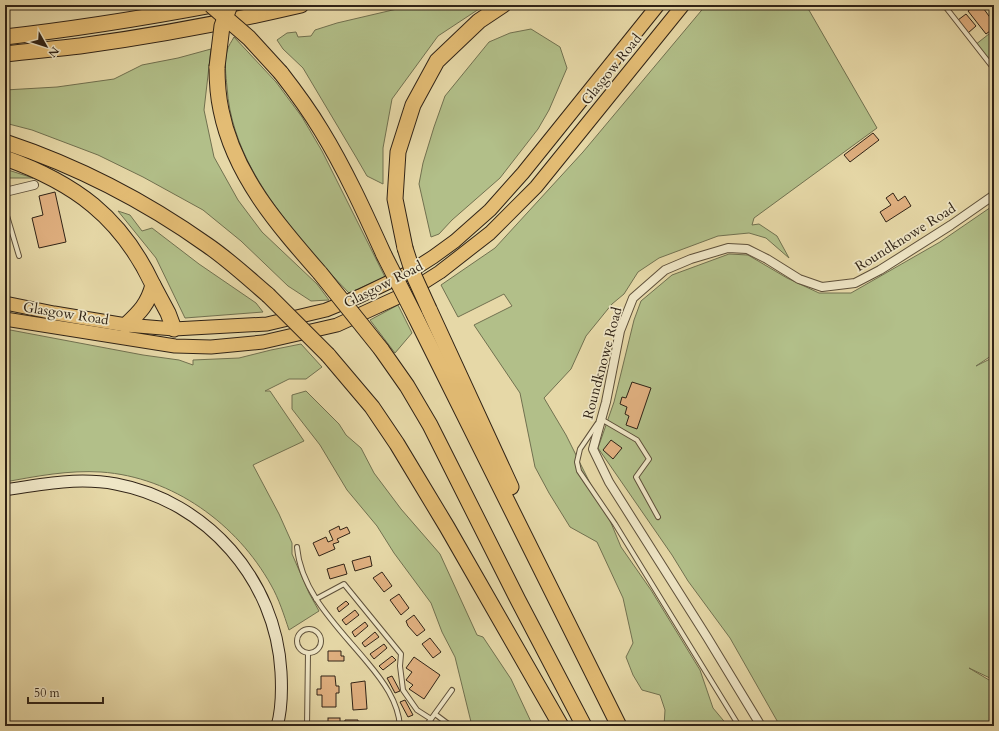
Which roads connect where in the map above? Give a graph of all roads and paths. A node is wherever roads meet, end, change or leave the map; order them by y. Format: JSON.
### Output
{"nodes":[{"id":1,"x":212,"y":5,"type":"edge"},
{"id":2,"x":230,"y":5,"type":"edge"},
{"id":3,"x":301,"y":5,"type":"edge"},
{"id":4,"x":503,"y":5,"type":"edge"},
{"id":5,"x":658,"y":5,"type":"edge"},
{"id":6,"x":683,"y":5,"type":"edge"},
{"id":7,"x":944,"y":5,"type":"edge"},
{"id":8,"x":5,"y":37,"type":"edge"},
{"id":9,"x":5,"y":54,"type":"edge"},
{"id":10,"x":994,"y":69,"type":"edge"},
{"id":11,"x":5,"y":142,"type":"edge"},
{"id":12,"x":5,"y":147,"type":"edge"},
{"id":13,"x":5,"y":158,"type":"edge"},
{"id":14,"x":34,"y":185,"type":"dead end"},
{"id":15,"x":111,"y":187,"type":"junction"},
{"id":16,"x":5,"y":192,"type":"edge"},
{"id":17,"x":994,"y":195,"type":"edge"},
{"id":18,"x":5,"y":209,"type":"edge"},
{"id":19,"x":19,"y":256,"type":"dead end"},
{"id":20,"x":153,"y":285,"type":"junction"},
{"id":21,"x":5,"y":303,"type":"edge"},
{"id":22,"x":5,"y":319,"type":"edge"},
{"id":23,"x":126,"y":325,"type":"junction"},
{"id":24,"x":174,"y":329,"type":"junction"},
{"id":25,"x":263,"y":342,"type":"junction"},
{"id":26,"x":601,"y":418,"type":"junction"},
{"id":27,"x":5,"y":490,"type":"edge"},
{"id":28,"x":658,"y":517,"type":"dead end"},
{"id":29,"x":297,"y":547,"type":"dead end"},
{"id":30,"x":316,"y":599,"type":"junction"},
{"id":31,"x":308,"y":653,"type":"junction"},
{"id":32,"x":600,"y":688,"type":"junction"},
{"id":33,"x":452,"y":690,"type":"dead end"},
{"id":34,"x":435,"y":714,"type":"junction"},
{"id":35,"x":431,"y":719,"type":"junction"},
{"id":36,"x":277,"y":726,"type":"edge"},
{"id":37,"x":307,"y":726,"type":"edge"},
{"id":38,"x":400,"y":726,"type":"edge"},
{"id":39,"x":426,"y":726,"type":"edge"},
{"id":40,"x":451,"y":726,"type":"edge"},
{"id":41,"x":560,"y":726,"type":"edge"},
{"id":42,"x":584,"y":726,"type":"edge"},
{"id":43,"x":619,"y":726,"type":"edge"},
{"id":44,"x":739,"y":726,"type":"edge"},
{"id":45,"x":761,"y":726,"type":"edge"}],
"edges":[{"from":1,"to":8,"type":"highway"},
{"from":1,"to":32,"type":"highway","bridge":true},
{"from":2,"to":42,"type":"highway","bridge":true},
{"from":3,"to":9,"type":"highway"},
{"from":4,"to":32,"type":"highway","bridge":true},
{"from":5,"to":24,"type":"main road","name":"Glasgow Road"},
{"from":6,"to":25,"type":"main road","name":"Glasgow Road"},
{"from":7,"to":10,"type":"lane"},
{"from":11,"to":15,"type":"highway"},
{"from":12,"to":15,"type":"highway"},
{"from":13,"to":20,"type":"highway"},
{"from":14,"to":16,"type":"street"},
{"from":15,"to":41,"type":"highway","bridge":true},
{"from":17,"to":26,"type":"street","name":"Roundknowe Road"},
{"from":18,"to":19,"type":"lane"},
{"from":20,"to":23,"type":"highway"},
{"from":20,"to":24,"type":"highway"},
{"from":21,"to":23,"type":"main road","name":"Glasgow Road"},
{"from":22,"to":25,"type":"main road","name":"Glasgow Road"},
{"from":23,"to":24,"type":"main road","name":"Glasgow Road"},
{"from":24,"to":25,"type":"main road"},
{"from":26,"to":28,"type":"lane"},
{"from":26,"to":44,"type":"lane"},
{"from":26,"to":45,"type":"street","name":"Roundknowe Road"},
{"from":27,"to":36,"type":"main road"},
{"from":29,"to":30,"type":"lane"},
{"from":30,"to":35,"type":"lane"},
{"from":30,"to":38,"type":"lane"},
{"from":31,"to":31,"type":"lane"},
{"from":31,"to":37,"type":"lane"},
{"from":32,"to":43,"type":"highway"},
{"from":33,"to":34,"type":"lane"},
{"from":34,"to":35,"type":"lane"},
{"from":34,"to":40,"type":"lane"},
{"from":35,"to":39,"type":"lane"}]}
